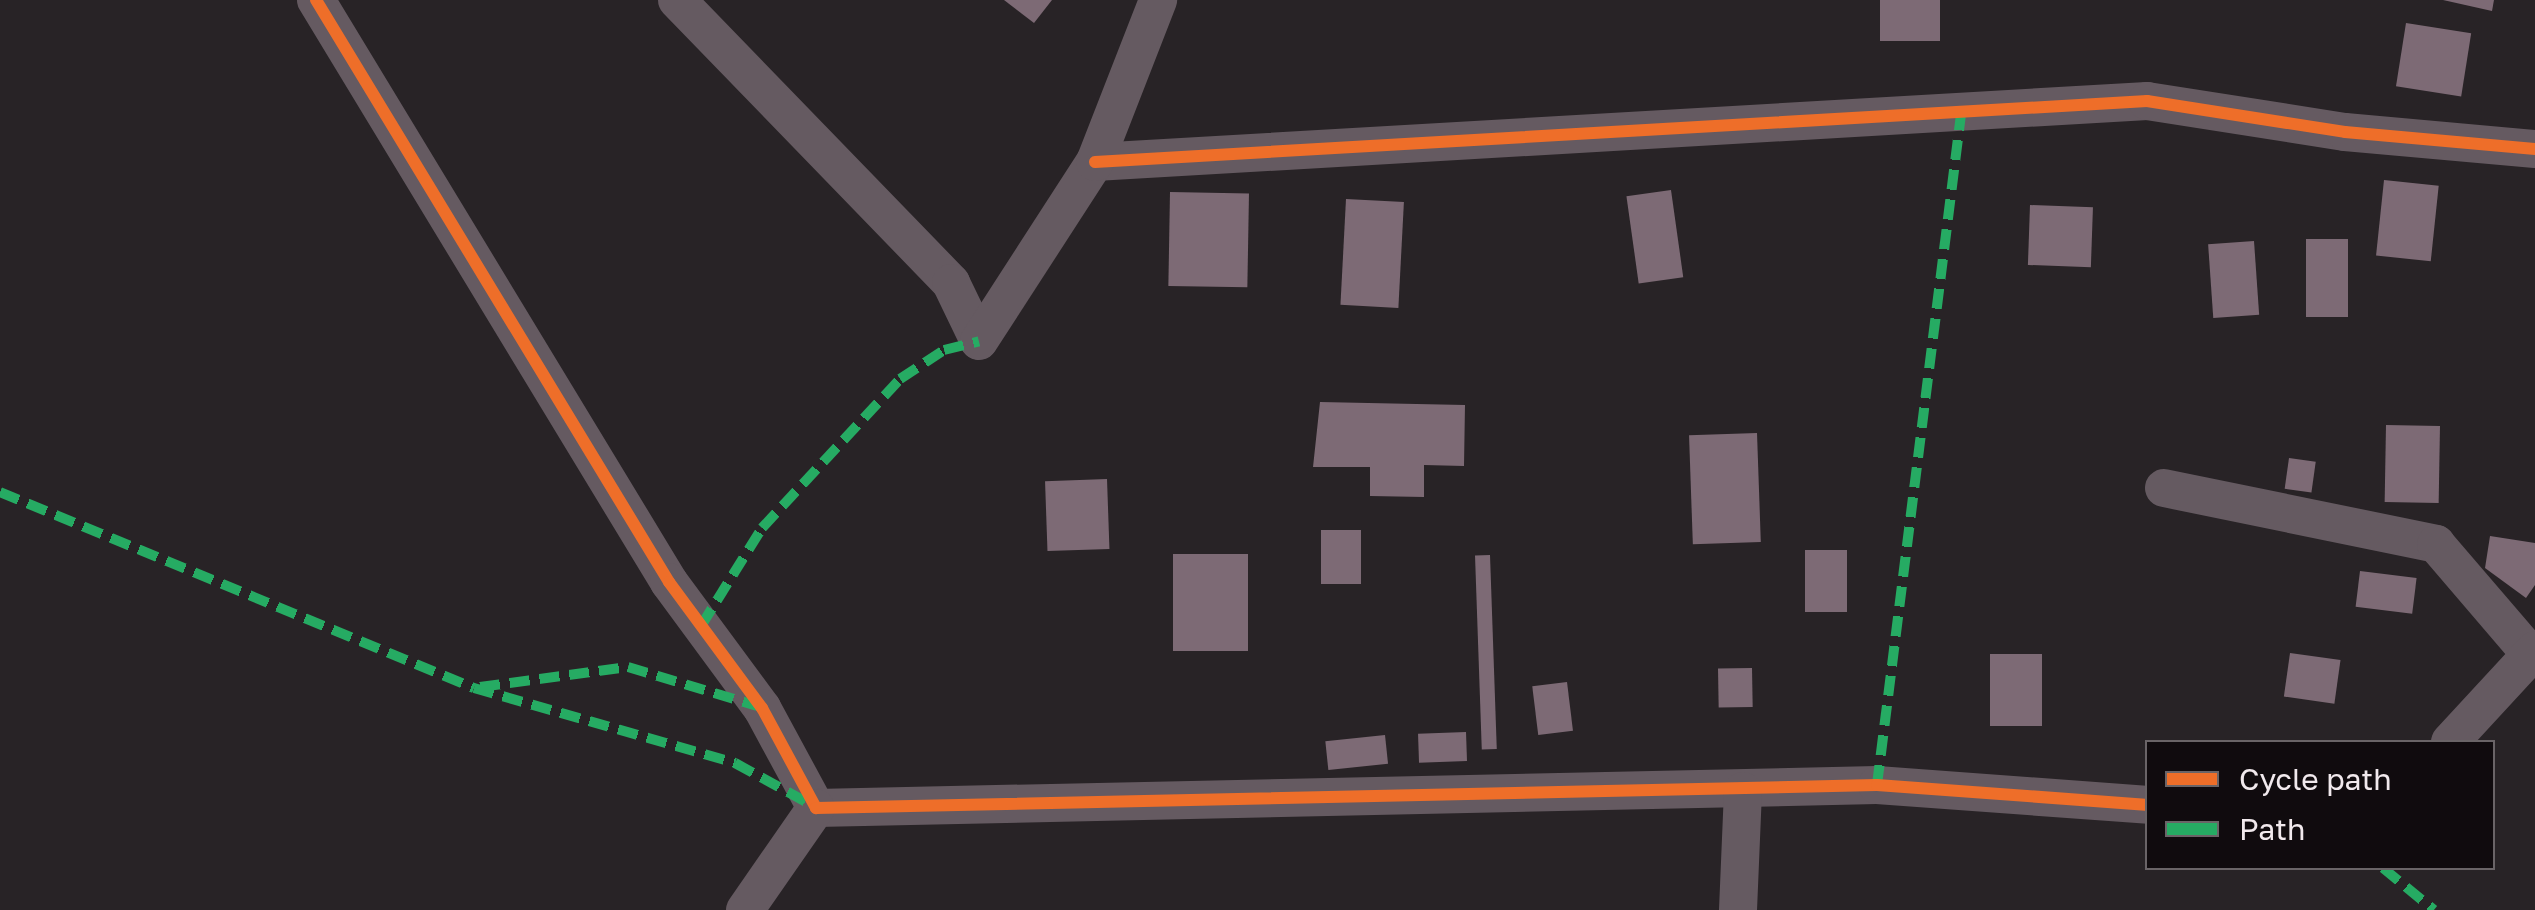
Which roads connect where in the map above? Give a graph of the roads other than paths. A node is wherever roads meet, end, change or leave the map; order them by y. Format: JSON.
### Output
{"nodes":[{"id":1,"x":316,"y":0,"type":"edge"},
{"id":2,"x":677,"y":0,"type":"edge"},
{"id":3,"x":1158,"y":0,"type":"edge"},
{"id":4,"x":2535,"y":150,"type":"edge"},
{"id":5,"x":1095,"y":162,"type":"junction"},
{"id":6,"x":2164,"y":488,"type":"dead end"},
{"id":7,"x":2533,"y":652,"type":"edge"},
{"id":8,"x":2452,"y":740,"type":"edge"},
{"id":9,"x":1744,"y":791,"type":"junction"},
{"id":10,"x":2145,"y":805,"type":"edge"},
{"id":11,"x":816,"y":808,"type":"junction"},
{"id":12,"x":745,"y":910,"type":"edge"},
{"id":13,"x":1738,"y":910,"type":"edge"}],
"edges":[{"from":1,"to":11,"type":"street"},
{"from":2,"to":5,"type":"street"},
{"from":3,"to":5,"type":"street"},
{"from":4,"to":5,"type":"street"},
{"from":6,"to":7,"type":"street"},
{"from":7,"to":8,"type":"street"},
{"from":9,"to":10,"type":"street"},
{"from":9,"to":11,"type":"street"},
{"from":9,"to":13,"type":"street"},
{"from":11,"to":12,"type":"street"}]}
